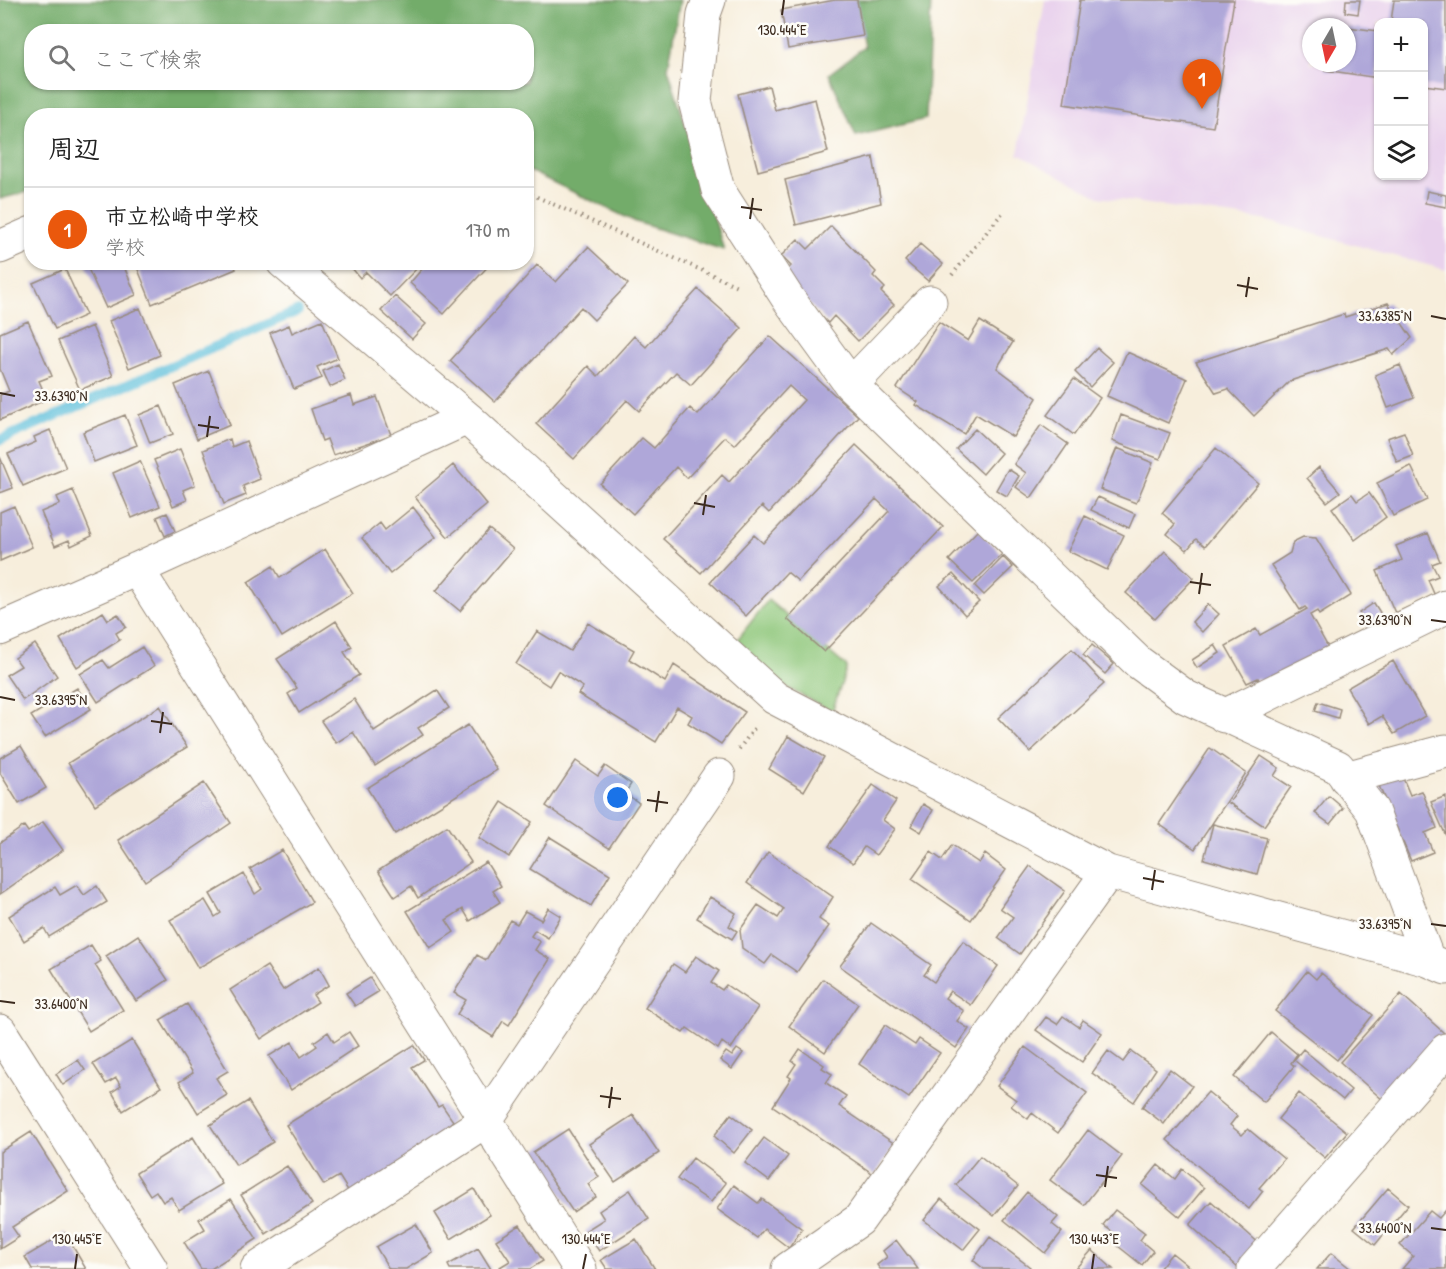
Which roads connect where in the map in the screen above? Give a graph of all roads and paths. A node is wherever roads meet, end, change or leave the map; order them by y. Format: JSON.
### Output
{"nodes":[{"id":1,"x":709,"y":0,"type":"edge"},
{"id":2,"x":534,"y":196,"type":"edge"},
{"id":3,"x":1003,"y":213,"type":"dead end"},
{"id":4,"x":292,"y":270,"type":"edge"},
{"id":5,"x":787,"y":297,"type":"junction"},
{"id":6,"x":930,"y":302,"type":"joint"},
{"id":7,"x":851,"y":385,"type":"junction"},
{"id":8,"x":468,"y":418,"type":"junction"},
{"id":9,"x":137,"y":569,"type":"junction"},
{"id":10,"x":1446,"y":607,"type":"edge"},
{"id":11,"x":0,"y":629,"type":"edge"},
{"id":12,"x":775,"y":699,"type":"junction"},
{"id":13,"x":1224,"y":716,"type":"junction"},
{"id":14,"x":1446,"y":751,"type":"edge"},
{"id":15,"x":719,"y":776,"type":"joint"},
{"id":16,"x":1346,"y":778,"type":"junction"},
{"id":17,"x":1108,"y":872,"type":"junction"},
{"id":18,"x":1437,"y":964,"type":"edge"},
{"id":19,"x":0,"y":1030,"type":"edge"},
{"id":20,"x":1446,"y":1050,"type":"edge"},
{"id":21,"x":485,"y":1121,"type":"junction"},
{"id":22,"x":152,"y":1269,"type":"edge"},
{"id":23,"x":257,"y":1269,"type":"edge"},
{"id":24,"x":580,"y":1269,"type":"edge"},
{"id":25,"x":788,"y":1269,"type":"edge"},
{"id":26,"x":1254,"y":1269,"type":"edge"}],
"edges":[{"from":1,"to":5,"type":"street"},
{"from":2,"to":5,"type":"path"},
{"from":3,"to":6,"type":"path"},
{"from":4,"to":8,"type":"street"},
{"from":5,"to":7,"type":"street"},
{"from":6,"to":7,"type":"street"},
{"from":7,"to":13,"type":"street"},
{"from":8,"to":9,"type":"street"},
{"from":8,"to":12,"type":"street"},
{"from":9,"to":11,"type":"street"},
{"from":9,"to":21,"type":"street"},
{"from":10,"to":13,"type":"street"},
{"from":12,"to":15,"type":"path"},
{"from":12,"to":17,"type":"street"},
{"from":13,"to":16,"type":"street"},
{"from":14,"to":16,"type":"street"},
{"from":15,"to":21,"type":"street"},
{"from":16,"to":18,"type":"street"},
{"from":17,"to":18,"type":"street"},
{"from":17,"to":25,"type":"street"},
{"from":19,"to":22,"type":"street"},
{"from":20,"to":26,"type":"street"},
{"from":21,"to":23,"type":"street"},
{"from":21,"to":24,"type":"street"}]}
